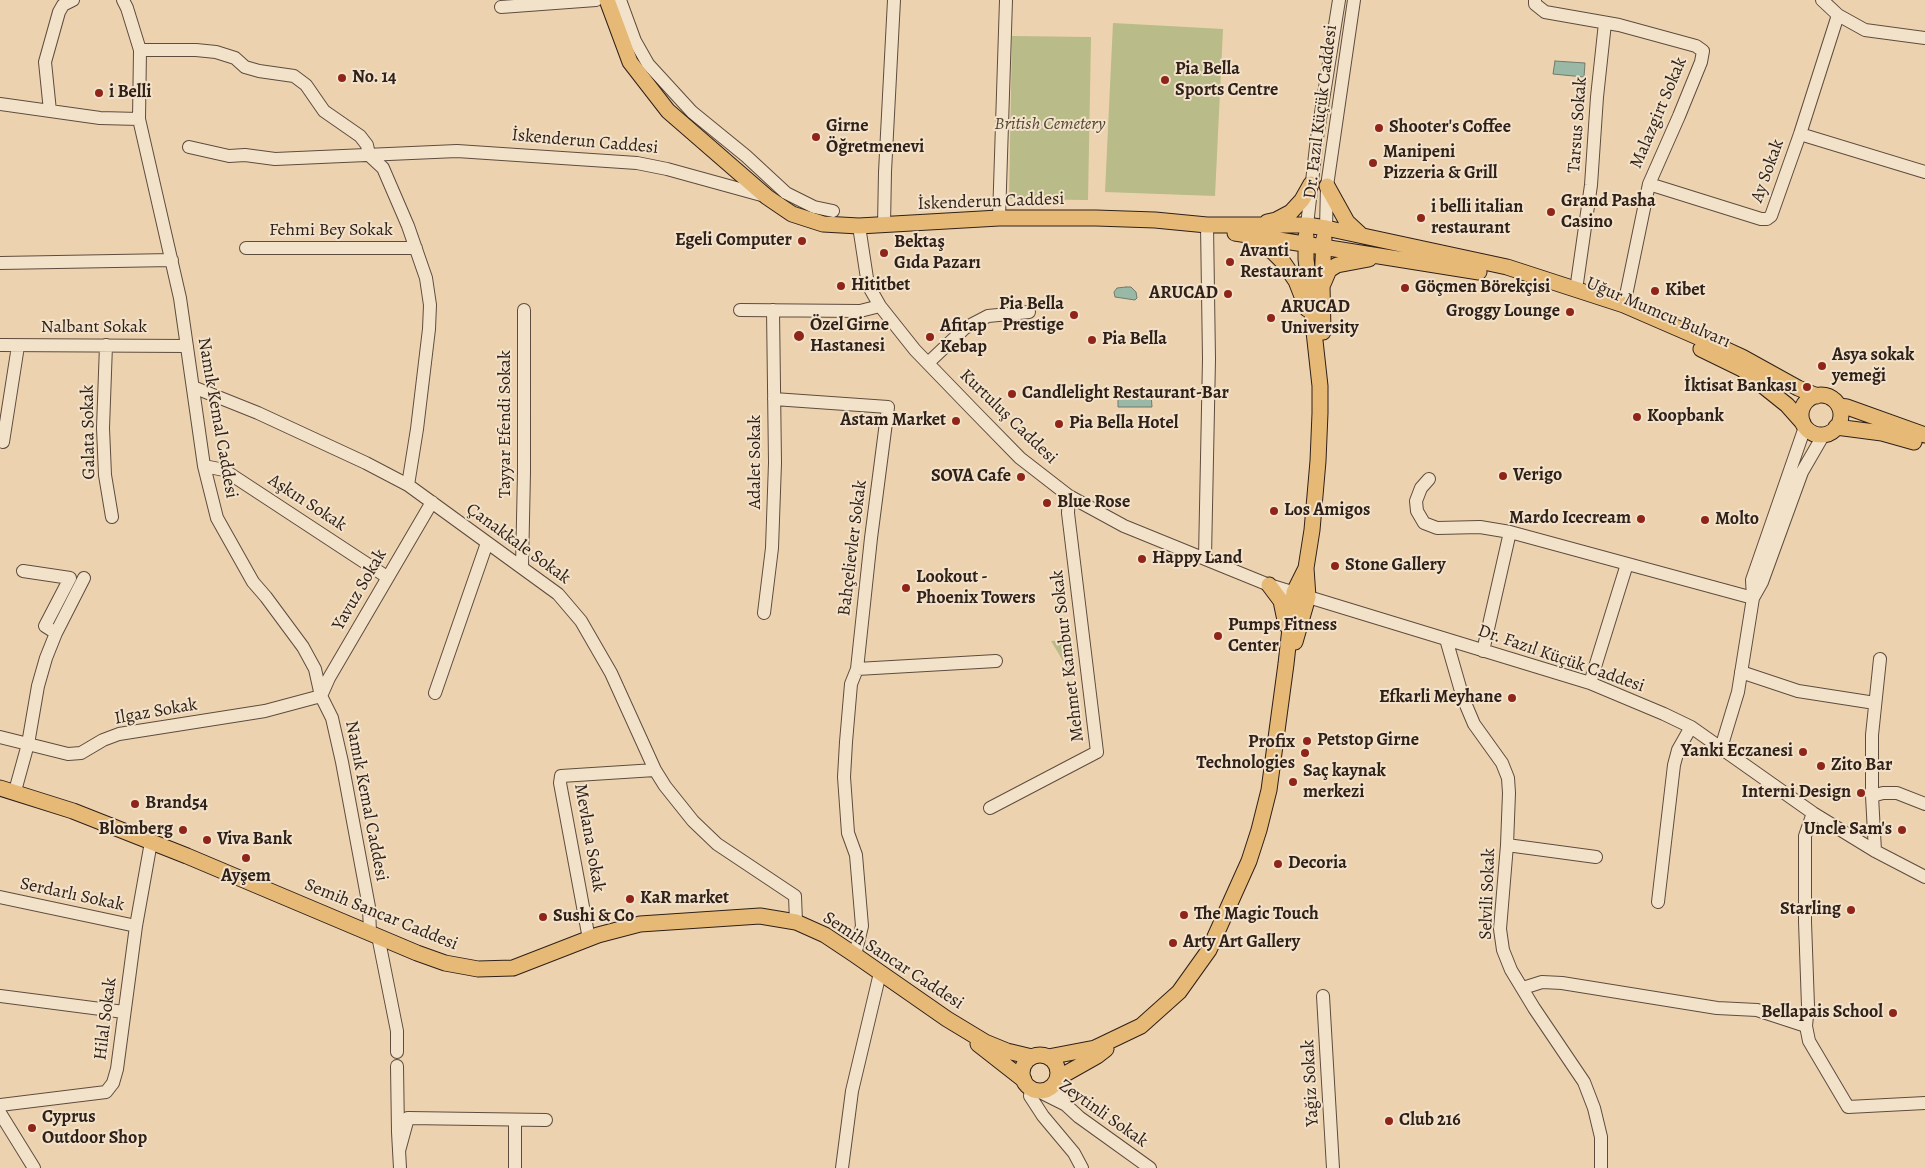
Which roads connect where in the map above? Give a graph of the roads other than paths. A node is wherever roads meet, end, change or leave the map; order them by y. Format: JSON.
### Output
{"nodes":[{"id":1,"x":73,"y":0,"type":"edge"},
{"id":2,"x":123,"y":0,"type":"edge"},
{"id":3,"x":596,"y":0,"type":"edge"},
{"id":4,"x":607,"y":0,"type":"edge"},
{"id":5,"x":620,"y":0,"type":"edge"},
{"id":6,"x":894,"y":0,"type":"edge"},
{"id":7,"x":1006,"y":0,"type":"edge"},
{"id":8,"x":1339,"y":0,"type":"edge"},
{"id":9,"x":1354,"y":0,"type":"edge"},
{"id":10,"x":1535,"y":0,"type":"edge"},
{"id":11,"x":1822,"y":0,"type":"edge"},
{"id":12,"x":501,"y":7,"type":"dead end"},
{"id":13,"x":1838,"y":16,"type":"junction"},
{"id":14,"x":1605,"y":23,"type":"junction"},
{"id":15,"x":1925,"y":38,"type":"edge"},
{"id":16,"x":140,"y":50,"type":"junction"},
{"id":17,"x":0,"y":104,"type":"edge"},
{"id":18,"x":50,"y":111,"type":"junction"},
{"id":19,"x":140,"y":120,"type":"junction"},
{"id":20,"x":1800,"y":134,"type":"junction"},
{"id":21,"x":189,"y":147,"type":"dead end"},
{"id":22,"x":369,"y":155,"type":"junction"},
{"id":23,"x":1925,"y":172,"type":"edge"},
{"id":24,"x":1311,"y":184,"type":"junction"},
{"id":25,"x":1649,"y":184,"type":"junction"},
{"id":26,"x":1327,"y":186,"type":"junction"},
{"id":27,"x":767,"y":197,"type":"junction"},
{"id":28,"x":833,"y":211,"type":"dead end"},
{"id":29,"x":999,"y":218,"type":"junction"},
{"id":30,"x":884,"y":225,"type":"junction"},
{"id":31,"x":1207,"y":225,"type":"junction"},
{"id":32,"x":1307,"y":225,"type":"junction"},
{"id":33,"x":859,"y":226,"type":"junction"},
{"id":34,"x":1326,"y":228,"type":"junction"},
{"id":35,"x":1244,"y":230,"type":"junction"},
{"id":36,"x":1363,"y":236,"type":"junction"},
{"id":37,"x":1305,"y":244,"type":"junction"},
{"id":38,"x":1323,"y":247,"type":"junction"},
{"id":39,"x":246,"y":248,"type":"dead end"},
{"id":40,"x":416,"y":248,"type":"junction"},
{"id":41,"x":1390,"y":257,"type":"junction"},
{"id":42,"x":172,"y":260,"type":"junction"},
{"id":43,"x":0,"y":263,"type":"edge"},
{"id":44,"x":1482,"y":268,"type":"junction"},
{"id":45,"x":1322,"y":286,"type":"junction"},
{"id":46,"x":1576,"y":290,"type":"junction"},
{"id":47,"x":1624,"y":305,"type":"junction"},
{"id":48,"x":880,"y":306,"type":"junction"},
{"id":49,"x":524,"y":310,"type":"dead end"},
{"id":50,"x":740,"y":310,"type":"dead end"},
{"id":51,"x":772,"y":310,"type":"junction"},
{"id":52,"x":1029,"y":312,"type":"dead end"},
{"id":53,"x":1314,"y":326,"type":"junction"},
{"id":54,"x":0,"y":345,"type":"edge"},
{"id":55,"x":106,"y":345,"type":"junction"},
{"id":56,"x":18,"y":346,"type":"junction"},
{"id":57,"x":187,"y":346,"type":"junction"},
{"id":58,"x":928,"y":363,"type":"junction"},
{"id":59,"x":1320,"y":386,"type":"junction"},
{"id":60,"x":193,"y":387,"type":"junction"},
{"id":61,"x":1817,"y":396,"type":"junction"},
{"id":62,"x":774,"y":399,"type":"junction"},
{"id":63,"x":1839,"y":406,"type":"junction"},
{"id":64,"x":1804,"y":425,"type":"junction"},
{"id":65,"x":1830,"y":431,"type":"junction"},
{"id":66,"x":1925,"y":435,"type":"edge"},
{"id":67,"x":3,"y":442,"type":"dead end"},
{"id":68,"x":1925,"y":445,"type":"edge"},
{"id":69,"x":204,"y":466,"type":"junction"},
{"id":70,"x":1429,"y":479,"type":"dead end"},
{"id":71,"x":408,"y":485,"type":"junction"},
{"id":72,"x":1069,"y":496,"type":"junction"},
{"id":73,"x":432,"y":502,"type":"junction"},
{"id":74,"x":1784,"y":505,"type":"junction"},
{"id":75,"x":112,"y":517,"type":"dead end"},
{"id":76,"x":1510,"y":532,"type":"junction"},
{"id":77,"x":487,"y":543,"type":"junction"},
{"id":78,"x":1204,"y":557,"type":"junction"},
{"id":79,"x":1627,"y":564,"type":"junction"},
{"id":80,"x":522,"y":567,"type":"junction"},
{"id":81,"x":23,"y":572,"type":"dead end"},
{"id":82,"x":387,"y":577,"type":"junction"},
{"id":83,"x":84,"y":578,"type":"dead end"},
{"id":84,"x":1270,"y":585,"type":"junction"},
{"id":85,"x":1301,"y":594,"type":"junction"},
{"id":86,"x":1753,"y":598,"type":"junction"},
{"id":87,"x":764,"y":613,"type":"dead end"},
{"id":88,"x":56,"y":632,"type":"junction"},
{"id":89,"x":1446,"y":639,"type":"junction"},
{"id":90,"x":1288,"y":644,"type":"junction"},
{"id":91,"x":1483,"y":651,"type":"junction"},
{"id":92,"x":1880,"y":659,"type":"dead end"},
{"id":93,"x":996,"y":661,"type":"dead end"},
{"id":94,"x":1286,"y":664,"type":"junction"},
{"id":95,"x":857,"y":668,"type":"junction"},
{"id":96,"x":1741,"y":672,"type":"junction"},
{"id":97,"x":1590,"y":683,"type":"junction"},
{"id":98,"x":435,"y":693,"type":"dead end"},
{"id":99,"x":321,"y":696,"type":"junction"},
{"id":100,"x":1875,"y":703,"type":"junction"},
{"id":101,"x":1691,"y":727,"type":"junction"},
{"id":102,"x":0,"y":737,"type":"edge"},
{"id":103,"x":28,"y":744,"type":"junction"},
{"id":104,"x":1722,"y":748,"type":"junction"},
{"id":105,"x":655,"y":770,"type":"junction"},
{"id":106,"x":7,"y":790,"type":"edge"},
{"id":107,"x":1872,"y":796,"type":"junction"},
{"id":108,"x":1925,"y":804,"type":"edge"},
{"id":109,"x":990,"y":808,"type":"dead end"},
{"id":110,"x":1813,"y":812,"type":"junction"},
{"id":111,"x":151,"y":842,"type":"junction"},
{"id":112,"x":1507,"y":845,"type":"junction"},
{"id":113,"x":1875,"y":851,"type":"junction"},
{"id":114,"x":1596,"y":856,"type":"dead end"},
{"id":115,"x":1925,"y":877,"type":"edge"},
{"id":116,"x":0,"y":898,"type":"edge"},
{"id":117,"x":1658,"y":902,"type":"dead end"},
{"id":118,"x":796,"y":922,"type":"junction"},
{"id":119,"x":136,"y":926,"type":"junction"},
{"id":120,"x":374,"y":934,"type":"junction"},
{"id":121,"x":589,"y":939,"type":"junction"},
{"id":122,"x":856,"y":955,"type":"junction"},
{"id":123,"x":880,"y":973,"type":"junction"},
{"id":124,"x":1523,"y":988,"type":"junction"},
{"id":125,"x":0,"y":996,"type":"edge"},
{"id":126,"x":1323,"y":996,"type":"dead end"},
{"id":127,"x":124,"y":1012,"type":"junction"},
{"id":128,"x":1806,"y":1026,"type":"junction"},
{"id":129,"x":967,"y":1031,"type":"junction"},
{"id":130,"x":1118,"y":1038,"type":"junction"},
{"id":131,"x":397,"y":1052,"type":"dead end"},
{"id":132,"x":1048,"y":1056,"type":"junction"},
{"id":133,"x":1032,"y":1057,"type":"junction"},
{"id":134,"x":397,"y":1066,"type":"dead end"},
{"id":135,"x":1056,"y":1081,"type":"junction"},
{"id":136,"x":1030,"y":1086,"type":"junction"},
{"id":137,"x":1925,"y":1103,"type":"edge"},
{"id":138,"x":0,"y":1105,"type":"edge"},
{"id":139,"x":1066,"y":1106,"type":"junction"},
{"id":140,"x":0,"y":1113,"type":"edge"},
{"id":141,"x":515,"y":1120,"type":"junction"},
{"id":142,"x":546,"y":1120,"type":"dead end"},
{"id":143,"x":399,"y":1151,"type":"junction"},
{"id":144,"x":34,"y":1168,"type":"edge"},
{"id":145,"x":400,"y":1168,"type":"edge"},
{"id":146,"x":515,"y":1168,"type":"edge"},
{"id":147,"x":842,"y":1168,"type":"edge"},
{"id":148,"x":1082,"y":1168,"type":"edge"},
{"id":149,"x":1150,"y":1168,"type":"edge"},
{"id":150,"x":1333,"y":1168,"type":"edge"},
{"id":151,"x":1600,"y":1168,"type":"edge"}],
"edges":[{"from":1,"to":18,"type":"street"},
{"from":2,"to":16,"type":"street","name":"Namık Kemal Caddesi"},
{"from":3,"to":12,"type":"street"},
{"from":4,"to":27,"type":"main road"},
{"from":5,"to":28,"type":"street"},
{"from":6,"to":30,"type":"street"},
{"from":7,"to":29,"type":"street"},
{"from":8,"to":24,"type":"street","name":"Dr. Fazıl Küçük Caddesi"},
{"from":9,"to":26,"type":"street","name":"Dr. Fazıl Küçük Caddesi"},
{"from":10,"to":14,"type":"street","name":"Malazgirt Sokak"},
{"from":11,"to":13,"type":"street"},
{"from":13,"to":15,"type":"street"},
{"from":13,"to":20,"type":"street","name":"Ay Sokak"},
{"from":14,"to":25,"type":"street","name":"Malazgirt Sokak"},
{"from":14,"to":46,"type":"street","name":"Tarsus Sokak"},
{"from":16,"to":19,"type":"street","name":"Namık Kemal Caddesi"},
{"from":16,"to":22,"type":"street"},
{"from":17,"to":18,"type":"street"},
{"from":18,"to":19,"type":"street"},
{"from":19,"to":42,"type":"street","name":"Namık Kemal Caddesi"},
{"from":20,"to":23,"type":"street"},
{"from":20,"to":25,"type":"street","name":"Ay Sokak"},
{"from":21,"to":22,"type":"street","name":"İskenderun Caddesi"},
{"from":22,"to":27,"type":"street","name":"İskenderun Caddesi"},
{"from":22,"to":40,"type":"street"},
{"from":24,"to":32,"type":"street","name":"Dr. Fazıl Küçük Caddesi"},
{"from":24,"to":35,"type":"main road"},
{"from":25,"to":47,"type":"street","name":"Malazgirt Sokak"},
{"from":26,"to":34,"type":"street","name":"Dr. Fazıl Küçük Caddesi"},
{"from":26,"to":36,"type":"main road"},
{"from":27,"to":33,"type":"main road","name":"İskenderun Caddesi"},
{"from":29,"to":30,"type":"main road","name":"İskenderun Caddesi"},
{"from":29,"to":31,"type":"main road","name":"İskenderun Caddesi"},
{"from":30,"to":33,"type":"main road","name":"İskenderun Caddesi"},
{"from":31,"to":35,"type":"main road","name":"İskenderun Caddesi"},
{"from":31,"to":78,"type":"street"},
{"from":32,"to":34,"type":"main road"},
{"from":32,"to":35,"type":"main road"},
{"from":32,"to":37,"type":"main road"},
{"from":33,"to":48,"type":"street","name":"Kurtuluş Caddesi"},
{"from":34,"to":36,"type":"main road"},
{"from":34,"to":38,"type":"main road"},
{"from":35,"to":37,"type":"main road"},
{"from":35,"to":53,"type":"main road"},
{"from":36,"to":44,"type":"main road"},
{"from":37,"to":38,"type":"main road"},
{"from":37,"to":53,"type":"main road"},
{"from":38,"to":41,"type":"main road"},
{"from":38,"to":45,"type":"main road"},
{"from":39,"to":40,"type":"street","name":"Fehmi Bey Sokak"},
{"from":40,"to":71,"type":"street"},
{"from":41,"to":44,"type":"main road"},
{"from":41,"to":45,"type":"main road"},
{"from":42,"to":43,"type":"street"},
{"from":42,"to":57,"type":"street","name":"Namık Kemal Caddesi"},
{"from":44,"to":46,"type":"main road","name":"Uğur Mumcu Bulvarı"},
{"from":44,"to":64,"type":"main road","name":"Uğur Mumcu Bulvarı"},
{"from":45,"to":59,"type":"main road"},
{"from":46,"to":47,"type":"main road","name":"Uğur Mumcu Bulvarı"},
{"from":47,"to":61,"type":"main road","name":"Uğur Mumcu Bulvarı"},
{"from":48,"to":51,"type":"street"},
{"from":48,"to":58,"type":"street","name":"Kurtuluş Caddesi"},
{"from":49,"to":80,"type":"street","name":"Tayyar Efendi Sokak"},
{"from":50,"to":51,"type":"street"},
{"from":51,"to":62,"type":"street","name":"Adalet Sokak"},
{"from":52,"to":58,"type":"street"},
{"from":53,"to":59,"type":"main road"},
{"from":54,"to":56,"type":"street","name":"Nalbant Sokak"},
{"from":55,"to":56,"type":"street","name":"Nalbant Sokak"},
{"from":55,"to":57,"type":"street","name":"Nalbant Sokak"},
{"from":55,"to":75,"type":"street","name":"Galata Sokak"},
{"from":56,"to":67,"type":"street"},
{"from":57,"to":60,"type":"street","name":"Namık Kemal Caddesi"},
{"from":58,"to":72,"type":"street","name":"Kurtuluş Caddesi"},
{"from":59,"to":85,"type":"main road","name":"Semih Sancar Caddesi"},
{"from":60,"to":69,"type":"street","name":"Namık Kemal Caddesi"},
{"from":60,"to":71,"type":"street","name":"Çanakkale Sokak"},
{"from":61,"to":63,"type":"main road"},
{"from":61,"to":64,"type":"main road"},
{"from":62,"to":87,"type":"street","name":"Adalet Sokak"},
{"from":62,"to":95,"type":"street","name":"Bahçelievler Sokak"},
{"from":63,"to":65,"type":"main road"},
{"from":63,"to":66,"type":"main road"},
{"from":64,"to":65,"type":"main road"},
{"from":64,"to":74,"type":"street"},
{"from":65,"to":68,"type":"main road"},
{"from":65,"to":74,"type":"street"},
{"from":69,"to":82,"type":"street","name":"Aşkın Sokak"},
{"from":69,"to":99,"type":"street","name":"Namık Kemal Caddesi"},
{"from":70,"to":76,"type":"street"},
{"from":71,"to":73,"type":"street","name":"Çanakkale Sokak"},
{"from":72,"to":78,"type":"street","name":"Kurtuluş Caddesi"},
{"from":72,"to":109,"type":"street","name":"Mehmet Kambur Sokak"},
{"from":73,"to":77,"type":"street","name":"Çanakkale Sokak"},
{"from":73,"to":82,"type":"street","name":"Yavuz Sokak"},
{"from":74,"to":86,"type":"street"},
{"from":76,"to":79,"type":"street"},
{"from":76,"to":91,"type":"street"},
{"from":77,"to":80,"type":"street","name":"Çanakkale Sokak"},
{"from":77,"to":98,"type":"street"},
{"from":78,"to":84,"type":"street","name":"Kurtuluş Caddesi"},
{"from":79,"to":86,"type":"street"},
{"from":79,"to":97,"type":"street"},
{"from":80,"to":105,"type":"street","name":"Çanakkale Sokak"},
{"from":81,"to":88,"type":"street"},
{"from":82,"to":99,"type":"street","name":"Yavuz Sokak"},
{"from":83,"to":88,"type":"street"},
{"from":84,"to":85,"type":"street","name":"Kurtuluş Caddesi"},
{"from":84,"to":90,"type":"main road"},
{"from":85,"to":89,"type":"street","name":"Dr. Fazıl Küçük Caddesi"},
{"from":85,"to":90,"type":"main road","name":"Semih Sancar Caddesi"},
{"from":85,"to":94,"type":"main road","name":"Semih Sancar Caddesi"},
{"from":86,"to":96,"type":"street"},
{"from":88,"to":103,"type":"street"},
{"from":89,"to":91,"type":"street","name":"Dr. Fazıl Küçük Caddesi"},
{"from":89,"to":112,"type":"street","name":"Selvili Sokak"},
{"from":90,"to":94,"type":"main road","name":"Semih Sancar Caddesi"},
{"from":91,"to":97,"type":"street","name":"Dr. Fazıl Küçük Caddesi"},
{"from":92,"to":100,"type":"street"},
{"from":93,"to":95,"type":"street"},
{"from":94,"to":130,"type":"main road","name":"Semih Sancar Caddesi"},
{"from":95,"to":122,"type":"street"},
{"from":96,"to":100,"type":"street"},
{"from":96,"to":104,"type":"street"},
{"from":97,"to":101,"type":"street","name":"Dr. Fazıl Küçük Caddesi"},
{"from":99,"to":103,"type":"street","name":"Ilgaz Sokak"},
{"from":99,"to":120,"type":"street","name":"Namık Kemal Caddesi"},
{"from":100,"to":107,"type":"street"},
{"from":101,"to":104,"type":"street","name":"Dr. Fazıl Küçük Caddesi"},
{"from":101,"to":117,"type":"street"},
{"from":102,"to":103,"type":"street","name":"Ilgaz Sokak"},
{"from":103,"to":106,"type":"street"},
{"from":104,"to":110,"type":"street","name":"Dr. Fazıl Küçük Caddesi"},
{"from":105,"to":118,"type":"street","name":"Çanakkale Sokak"},
{"from":105,"to":121,"type":"street","name":"Mevlana Sokak"},
{"from":106,"to":111,"type":"main road","name":"Semih Sancar Caddesi"},
{"from":107,"to":108,"type":"street"},
{"from":107,"to":113,"type":"street"},
{"from":110,"to":113,"type":"street","name":"Dr. Fazıl Küçük Caddesi"},
{"from":110,"to":128,"type":"street"},
{"from":111,"to":119,"type":"street","name":"Hilal Sokak"},
{"from":111,"to":120,"type":"main road","name":"Semih Sancar Caddesi"},
{"from":112,"to":114,"type":"street"},
{"from":112,"to":124,"type":"street","name":"Selvili Sokak"},
{"from":113,"to":115,"type":"street","name":"Dr. Fazıl Küçük Caddesi"},
{"from":116,"to":119,"type":"street","name":"Serdarlı Sokak"},
{"from":118,"to":121,"type":"main road","name":"Semih Sancar Caddesi"},
{"from":118,"to":122,"type":"main road","name":"Semih Sancar Caddesi"},
{"from":119,"to":127,"type":"street","name":"Hilal Sokak"},
{"from":120,"to":121,"type":"main road","name":"Semih Sancar Caddesi"},
{"from":120,"to":131,"type":"street","name":"Namık Kemal Caddesi"},
{"from":122,"to":123,"type":"main road","name":"Semih Sancar Caddesi"},
{"from":123,"to":129,"type":"main road","name":"Semih Sancar Caddesi"},
{"from":123,"to":147,"type":"street"},
{"from":124,"to":128,"type":"street"},
{"from":124,"to":151,"type":"street","name":"Selvili Sokak"},
{"from":125,"to":127,"type":"street"},
{"from":126,"to":150,"type":"street","name":"Yağiz Sokak"},
{"from":127,"to":138,"type":"street","name":"Hilal Sokak"},
{"from":128,"to":137,"type":"street"},
{"from":129,"to":133,"type":"main road","name":"Semih Sancar Caddesi"},
{"from":129,"to":136,"type":"main road","name":"Semih Sancar Caddesi"},
{"from":130,"to":132,"type":"main road","name":"Semih Sancar Caddesi"},
{"from":130,"to":135,"type":"main road","name":"Semih Sancar Caddesi"},
{"from":132,"to":133,"type":"main road","name":"Semih Sancar Caddesi"},
{"from":132,"to":135,"type":"main road"},
{"from":133,"to":136,"type":"main road"},
{"from":134,"to":143,"type":"street"},
{"from":135,"to":136,"type":"main road","name":"Semih Sancar Caddesi"},
{"from":135,"to":139,"type":"street"},
{"from":136,"to":139,"type":"street","name":"Zeytinli Sokak"},
{"from":136,"to":148,"type":"street"},
{"from":139,"to":149,"type":"street","name":"Zeytinli Sokak"},
{"from":140,"to":144,"type":"street"},
{"from":141,"to":142,"type":"street"},
{"from":141,"to":143,"type":"street"},
{"from":141,"to":146,"type":"street"},
{"from":143,"to":145,"type":"street"}]}
